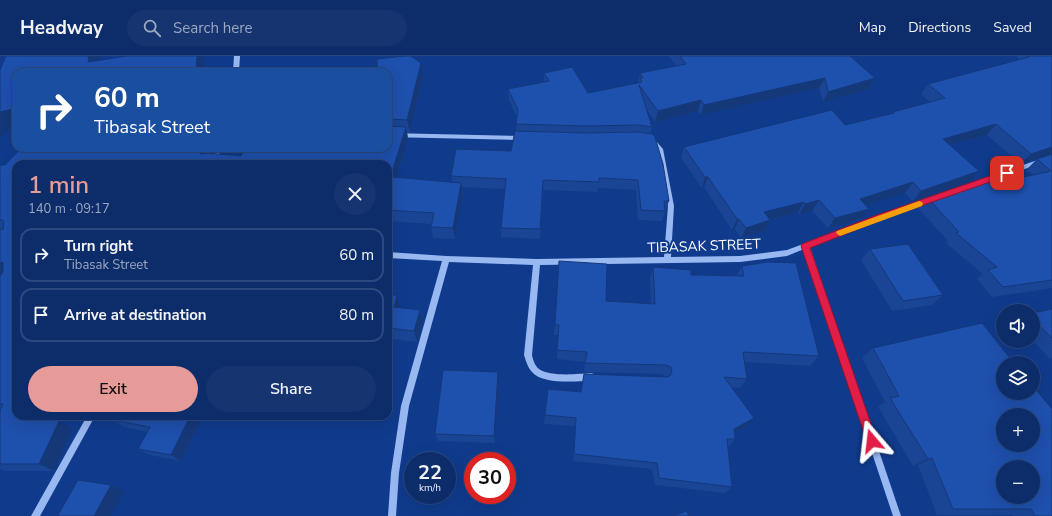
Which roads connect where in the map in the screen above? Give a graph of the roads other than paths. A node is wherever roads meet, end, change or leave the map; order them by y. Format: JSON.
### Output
{"nodes":[{"id":1,"x":237,"y":56,"type":"edge"},
{"id":2,"x":236,"y":68,"type":"edge"},
{"id":3,"x":392,"y":135,"type":"edge"},
{"id":4,"x":529,"y":138,"type":"edge"},
{"id":5,"x":643,"y":140,"type":"edge"},
{"id":6,"x":1052,"y":157,"type":"edge"},
{"id":7,"x":970,"y":186,"type":"edge"},
{"id":8,"x":940,"y":196,"type":"edge"},
{"id":9,"x":806,"y":246,"type":"junction"},
{"id":10,"x":392,"y":255,"type":"edge"},
{"id":11,"x":446,"y":259,"type":"junction"},
{"id":12,"x":667,"y":259,"type":"junction"},
{"id":13,"x":537,"y":262,"type":"junction"},
{"id":14,"x":596,"y":377,"type":"edge"},
{"id":15,"x":89,"y":420,"type":"edge"},
{"id":16,"x":35,"y":516,"type":"edge"},
{"id":17,"x":392,"y":516,"type":"edge"},
{"id":18,"x":897,"y":516,"type":"edge"}],
"edges":[{"from":1,"to":2,"type":"street"},
{"from":3,"to":4,"type":"street"},
{"from":5,"to":12,"type":"street"},
{"from":6,"to":7,"type":"street"},
{"from":8,"to":9,"type":"street","name":"TIBASAK STREET"},
{"from":9,"to":12,"type":"street","name":"TIBASAK STREET"},
{"from":9,"to":18,"type":"street"},
{"from":10,"to":11,"type":"street","name":"TIBASAK STREET"},
{"from":11,"to":13,"type":"street","name":"TIBASAK STREET"},
{"from":11,"to":17,"type":"street"},
{"from":12,"to":13,"type":"street","name":"TIBASAK STREET"},
{"from":13,"to":14,"type":"street"},
{"from":15,"to":16,"type":"street"}]}
